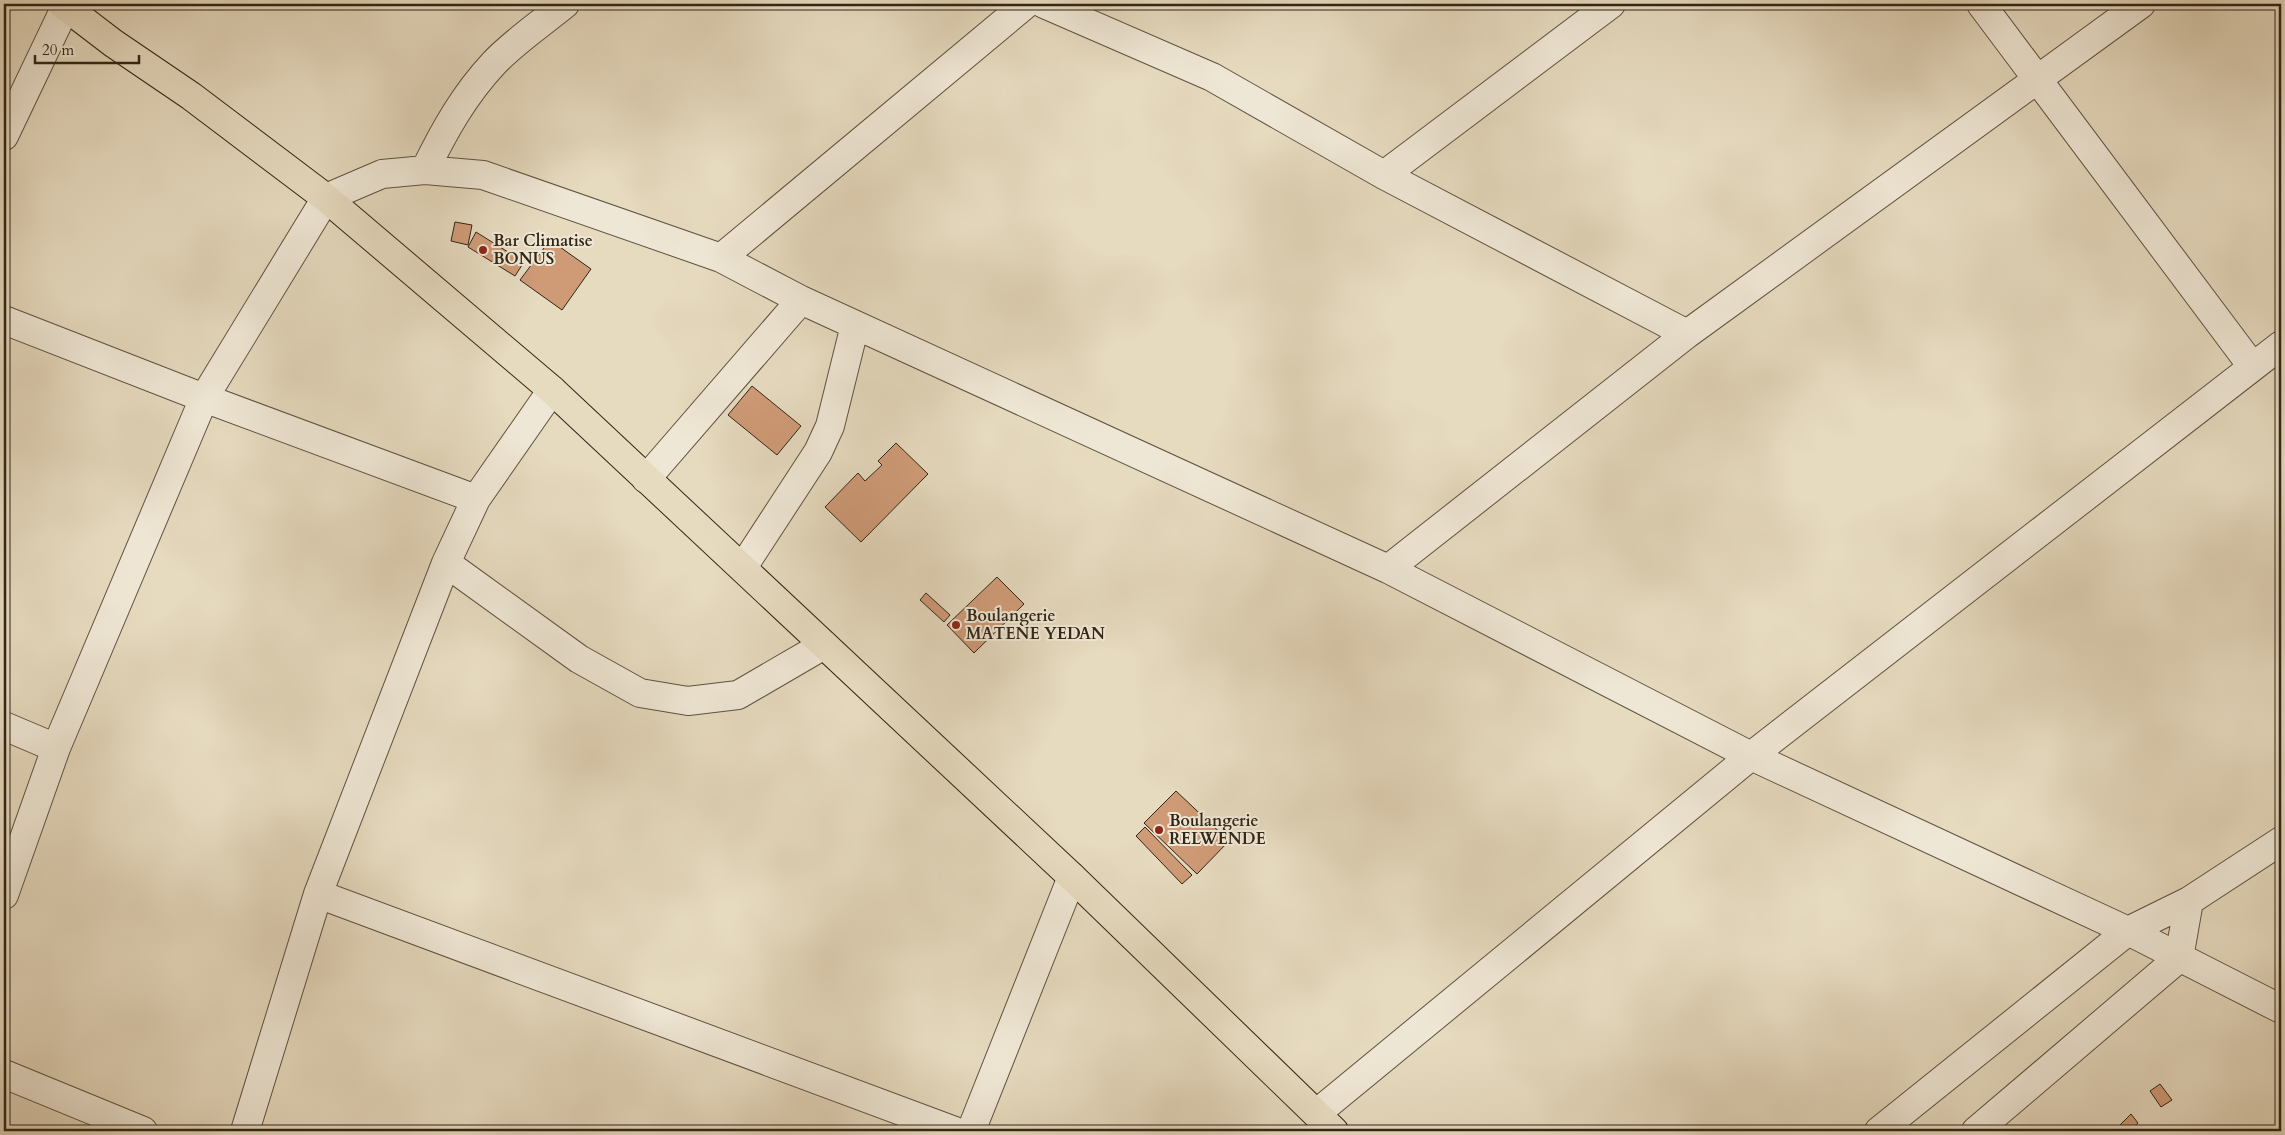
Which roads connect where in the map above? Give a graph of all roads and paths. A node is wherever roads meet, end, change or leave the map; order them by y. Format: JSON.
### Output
{"nodes":[{"id":1,"x":565,"y":4,"type":"edge"},
{"id":2,"x":1026,"y":4,"type":"edge"},
{"id":3,"x":1044,"y":4,"type":"edge"},
{"id":4,"x":1611,"y":4,"type":"edge"},
{"id":5,"x":1981,"y":4,"type":"edge"},
{"id":6,"x":2141,"y":4,"type":"edge"},
{"id":7,"x":66,"y":5,"type":"edge"},
{"id":8,"x":2037,"y":79,"type":"junction"},
{"id":9,"x":4,"y":136,"type":"edge"},
{"id":10,"x":425,"y":170,"type":"junction"},
{"id":11,"x":1384,"y":175,"type":"junction"},
{"id":12,"x":326,"y":198,"type":"junction"},
{"id":13,"x":721,"y":258,"type":"junction"},
{"id":14,"x":801,"y":300,"type":"junction"},
{"id":15,"x":4,"y":320,"type":"edge"},
{"id":16,"x":855,"y":325,"type":"junction"},
{"id":17,"x":1687,"y":334,"type":"junction"},
{"id":18,"x":2281,"y":345,"type":"edge"},
{"id":19,"x":2252,"y":366,"type":"junction"},
{"id":20,"x":552,"y":390,"type":"junction"},
{"id":21,"x":204,"y":398,"type":"junction"},
{"id":22,"x":646,"y":479,"type":"junction"},
{"id":23,"x":476,"y":499,"type":"junction"},
{"id":24,"x":446,"y":563,"type":"junction"},
{"id":25,"x":743,"y":567,"type":"junction"},
{"id":26,"x":1388,"y":569,"type":"junction"},
{"id":27,"x":824,"y":645,"type":"junction"},
{"id":28,"x":4,"y":726,"type":"edge"},
{"id":29,"x":56,"y":748,"type":"junction"},
{"id":30,"x":1751,"y":756,"type":"junction"},
{"id":31,"x":2281,"y":841,"type":"edge"},
{"id":32,"x":1072,"y":877,"type":"junction"},
{"id":33,"x":318,"y":894,"type":"junction"},
{"id":34,"x":4,"y":895,"type":"edge"},
{"id":35,"x":2189,"y":901,"type":"junction"},
{"id":36,"x":2128,"y":931,"type":"junction"},
{"id":37,"x":2179,"y":958,"type":"junction"},
{"id":38,"x":2281,"y":1009,"type":"edge"},
{"id":39,"x":4,"y":1074,"type":"edge"},
{"id":40,"x":1326,"y":1122,"type":"edge"},
{"id":41,"x":1897,"y":1126,"type":"edge"},
{"id":42,"x":143,"y":1131,"type":"edge"},
{"id":43,"x":245,"y":1131,"type":"edge"},
{"id":44,"x":955,"y":1131,"type":"edge"},
{"id":45,"x":971,"y":1131,"type":"edge"},
{"id":46,"x":1976,"y":1131,"type":"edge"}],
"edges":[{"from":1,"to":10,"type":"street"},
{"from":2,"to":13,"type":"street"},
{"from":3,"to":11,"type":"street"},
{"from":4,"to":11,"type":"street"},
{"from":5,"to":8,"type":"street"},
{"from":6,"to":8,"type":"street"},
{"from":7,"to":9,"type":"street"},
{"from":7,"to":12,"type":"main road"},
{"from":8,"to":17,"type":"street"},
{"from":8,"to":19,"type":"street"},
{"from":10,"to":12,"type":"street"},
{"from":10,"to":13,"type":"street"},
{"from":11,"to":17,"type":"street"},
{"from":12,"to":20,"type":"main road"},
{"from":12,"to":21,"type":"street"},
{"from":13,"to":14,"type":"street"},
{"from":14,"to":16,"type":"street"},
{"from":14,"to":22,"type":"street"},
{"from":15,"to":21,"type":"street"},
{"from":16,"to":25,"type":"street"},
{"from":16,"to":26,"type":"street"},
{"from":17,"to":26,"type":"street"},
{"from":18,"to":19,"type":"street"},
{"from":19,"to":30,"type":"street"},
{"from":20,"to":22,"type":"main road"},
{"from":20,"to":23,"type":"street"},
{"from":21,"to":23,"type":"street"},
{"from":21,"to":29,"type":"street"},
{"from":22,"to":25,"type":"main road"},
{"from":23,"to":24,"type":"street"},
{"from":24,"to":27,"type":"street"},
{"from":24,"to":33,"type":"street"},
{"from":25,"to":27,"type":"main road"},
{"from":26,"to":30,"type":"street"},
{"from":27,"to":32,"type":"main road"},
{"from":28,"to":29,"type":"street"},
{"from":29,"to":34,"type":"street"},
{"from":30,"to":36,"type":"street"},
{"from":30,"to":40,"type":"street"},
{"from":31,"to":35,"type":"street"},
{"from":32,"to":40,"type":"main road"},
{"from":32,"to":45,"type":"street"},
{"from":33,"to":43,"type":"street"},
{"from":33,"to":44,"type":"street"},
{"from":35,"to":36,"type":"street"},
{"from":35,"to":37,"type":"street"},
{"from":36,"to":37,"type":"street"},
{"from":36,"to":41,"type":"street"},
{"from":37,"to":38,"type":"street"},
{"from":37,"to":46,"type":"street"},
{"from":39,"to":42,"type":"street"}]}
